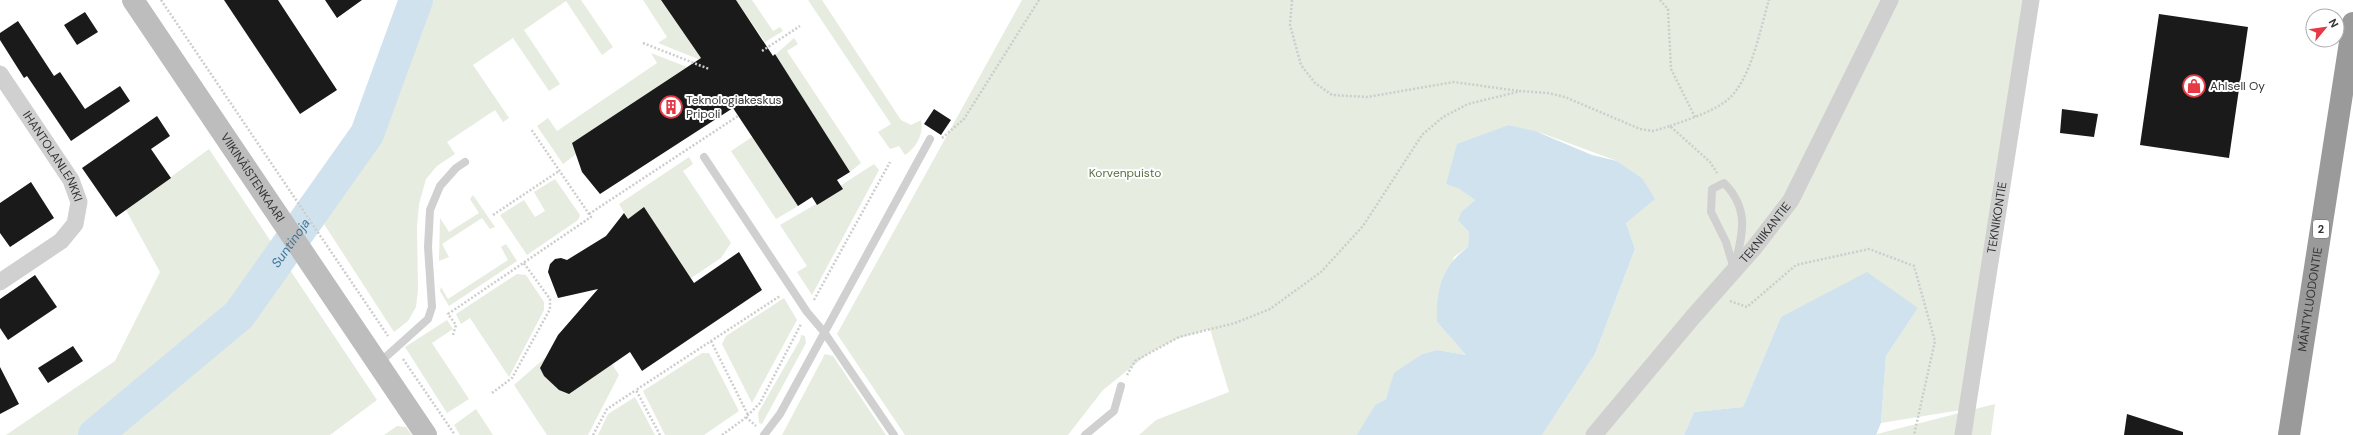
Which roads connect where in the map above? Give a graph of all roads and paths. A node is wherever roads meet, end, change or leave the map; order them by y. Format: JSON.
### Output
{"nodes":[{"id":1,"x":133,"y":0,"type":"edge"},
{"id":2,"x":162,"y":0,"type":"edge"},
{"id":3,"x":1039,"y":0,"type":"edge"},
{"id":4,"x":1292,"y":0,"type":"edge"},
{"id":5,"x":1660,"y":0,"type":"edge"},
{"id":6,"x":1770,"y":0,"type":"edge"},
{"id":7,"x":1890,"y":0,"type":"edge"},
{"id":8,"x":2031,"y":0,"type":"edge"},
{"id":9,"x":2353,"y":22,"type":"edge"},
{"id":10,"x":800,"y":26,"type":"dead end"},
{"id":11,"x":643,"y":43,"type":"dead end"},
{"id":12,"x":762,"y":51,"type":"dead end"},
{"id":13,"x":708,"y":69,"type":"dead end"},
{"id":14,"x":0,"y":74,"type":"edge"},
{"id":15,"x":1521,"y":91,"type":"junction"},
{"id":16,"x":738,"y":116,"type":"dead end"},
{"id":17,"x":1694,"y":117,"type":"junction"},
{"id":18,"x":1670,"y":126,"type":"junction"},
{"id":19,"x":531,"y":129,"type":"dead end"},
{"id":20,"x":930,"y":139,"type":"dead end"},
{"id":21,"x":704,"y":157,"type":"dead end"},
{"id":22,"x":920,"y":157,"type":"junction"},
{"id":23,"x":465,"y":162,"type":"dead end"},
{"id":24,"x":560,"y":171,"type":"junction"},
{"id":25,"x":1724,"y":183,"type":"junction"},
{"id":26,"x":589,"y":214,"type":"junction"},
{"id":27,"x":493,"y":215,"type":"dead end"},
{"id":28,"x":523,"y":262,"type":"junction"},
{"id":29,"x":1734,"y":269,"type":"junction"},
{"id":30,"x":0,"y":282,"type":"edge"},
{"id":31,"x":792,"y":288,"type":"junction"},
{"id":32,"x":1713,"y":294,"type":"junction"},
{"id":33,"x":824,"y":332,"type":"junction"},
{"id":34,"x":453,"y":335,"type":"dead end"},
{"id":35,"x":711,"y":341,"type":"junction"},
{"id":36,"x":395,"y":346,"type":"junction"},
{"id":37,"x":378,"y":364,"type":"junction"},
{"id":38,"x":1122,"y":386,"type":"joint"},
{"id":39,"x":636,"y":390,"type":"junction"},
{"id":40,"x":492,"y":393,"type":"dead end"},
{"id":41,"x":748,"y":415,"type":"dead end"},
{"id":42,"x":426,"y":435,"type":"edge"},
{"id":43,"x":455,"y":435,"type":"edge"},
{"id":44,"x":592,"y":435,"type":"edge"},
{"id":45,"x":660,"y":435,"type":"edge"},
{"id":46,"x":764,"y":435,"type":"edge"},
{"id":47,"x":894,"y":435,"type":"edge"},
{"id":48,"x":1086,"y":435,"type":"edge"},
{"id":49,"x":1594,"y":435,"type":"edge"},
{"id":50,"x":1914,"y":435,"type":"edge"},
{"id":51,"x":1963,"y":435,"type":"edge"},
{"id":52,"x":2289,"y":435,"type":"edge"}],
"edges":[{"from":1,"to":37,"type":"street","name":"VIIKINÄISTENKAARI"},
{"from":2,"to":36,"type":"path"},
{"from":3,"to":22,"type":"path"},
{"from":4,"to":15,"type":"path"},
{"from":5,"to":17,"type":"path"},
{"from":6,"to":17,"type":"path"},
{"from":7,"to":29,"type":"street","name":"TEKNIIKANTIE"},
{"from":8,"to":51,"type":"street","name":"TEKNIKONTIE"},
{"from":9,"to":52,"type":"highway","name":"MÄNTYLUODONTIE","number":"2"},
{"from":10,"to":12,"type":"path"},
{"from":11,"to":13,"type":"path"},
{"from":14,"to":30,"type":"street","name":"IHANTOLANLENKKI"},
{"from":15,"to":18,"type":"path"},
{"from":15,"to":38,"type":"path"},
{"from":16,"to":26,"type":"path"},
{"from":17,"to":18,"type":"path"},
{"from":18,"to":25,"type":"path"},
{"from":19,"to":24,"type":"path"},
{"from":20,"to":22,"type":"lane"},
{"from":21,"to":31,"type":"lane"},
{"from":22,"to":33,"type":"lane"},
{"from":23,"to":36,"type":"lane"},
{"from":24,"to":26,"type":"path"},
{"from":24,"to":27,"type":"path"},
{"from":25,"to":29,"type":"lane"},
{"from":25,"to":29,"type":"lane"},
{"from":26,"to":28,"type":"path"},
{"from":28,"to":34,"type":"path"},
{"from":28,"to":40,"type":"path"},
{"from":29,"to":32,"type":"street","name":"TEKNIIKANTIE"},
{"from":31,"to":33,"type":"lane"},
{"from":31,"to":35,"type":"path"},
{"from":32,"to":49,"type":"street","name":"TEKNIIKANTIE"},
{"from":32,"to":50,"type":"path"},
{"from":33,"to":46,"type":"lane"},
{"from":33,"to":47,"type":"lane"},
{"from":35,"to":39,"type":"path"},
{"from":35,"to":41,"type":"path"},
{"from":36,"to":37,"type":"lane"},
{"from":36,"to":43,"type":"path"},
{"from":37,"to":42,"type":"street","name":"VIIKINÄISTENKAARI"},
{"from":38,"to":48,"type":"lane"},
{"from":39,"to":44,"type":"path"},
{"from":39,"to":45,"type":"path"}]}
